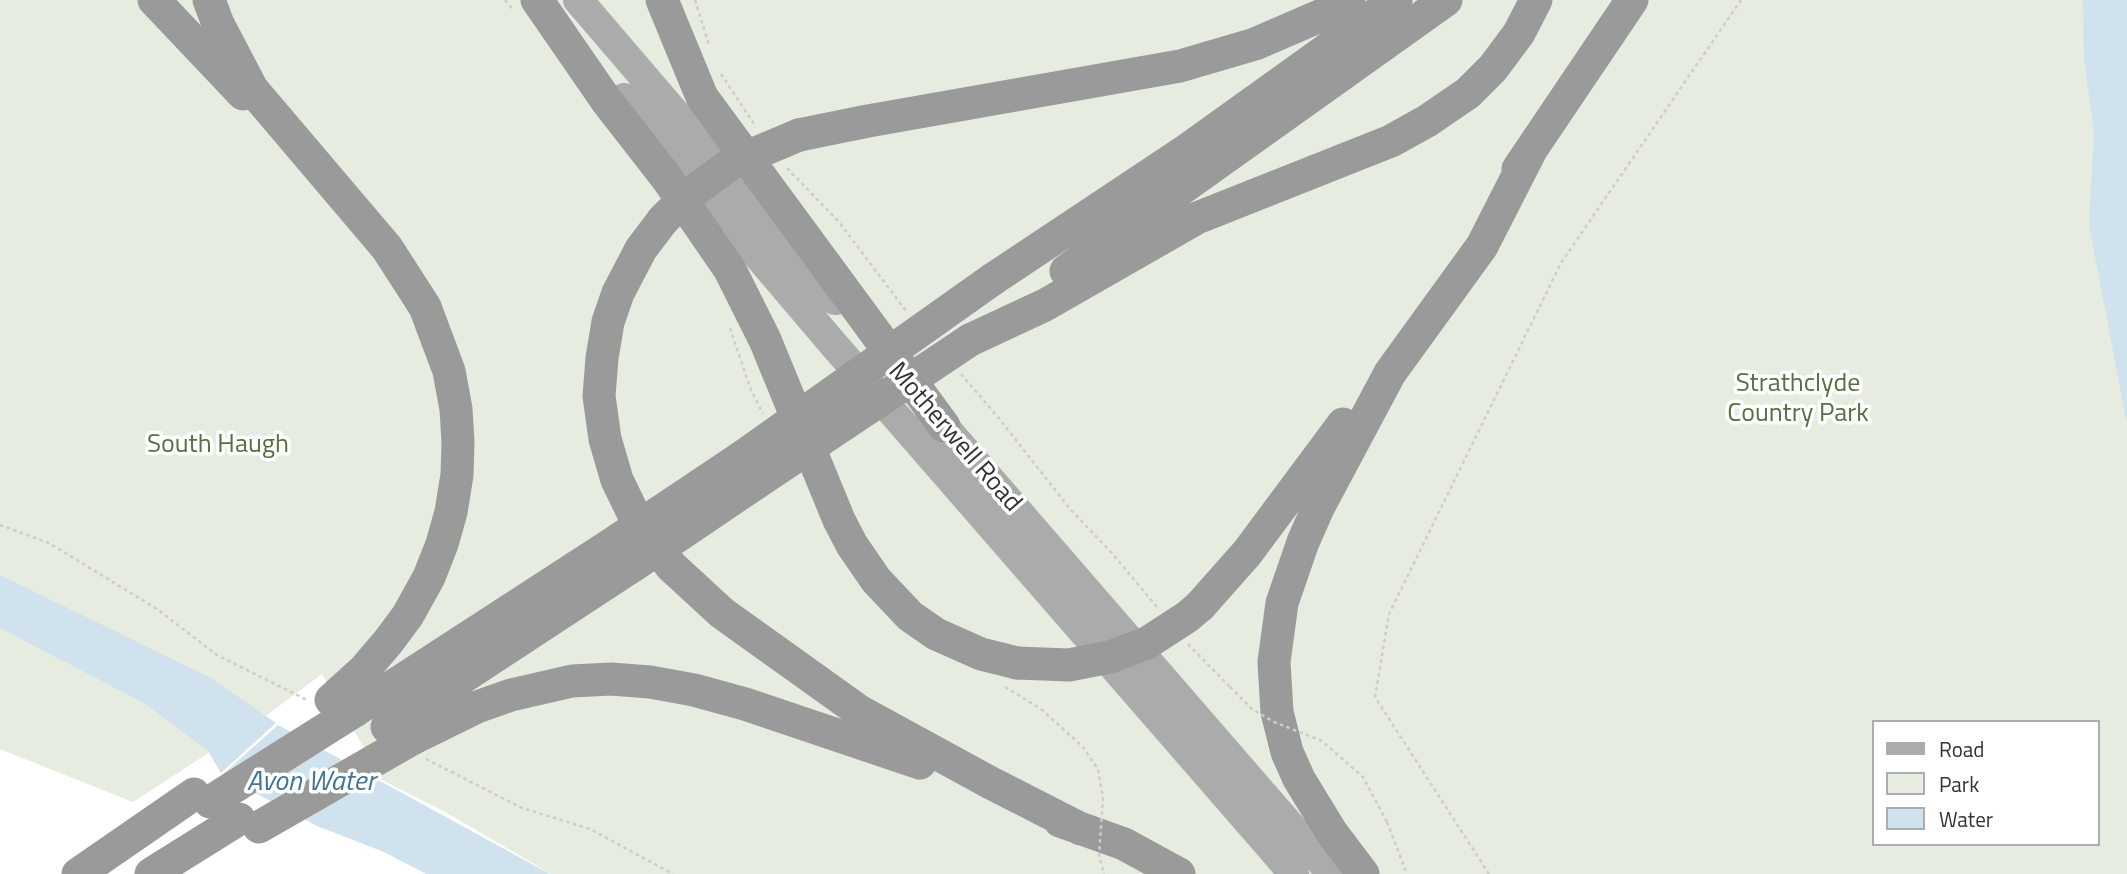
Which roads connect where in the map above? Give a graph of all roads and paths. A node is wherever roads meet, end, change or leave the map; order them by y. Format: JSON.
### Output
{"nodes":[{"id":1,"x":154,"y":0,"type":"edge"},
{"id":2,"x":209,"y":0,"type":"edge"},
{"id":3,"x":537,"y":0,"type":"edge"},
{"id":4,"x":544,"y":0,"type":"edge"},
{"id":5,"x":578,"y":0,"type":"edge"},
{"id":6,"x":662,"y":0,"type":"edge"},
{"id":7,"x":1349,"y":0,"type":"edge"},
{"id":8,"x":1396,"y":0,"type":"edge"},
{"id":9,"x":1446,"y":0,"type":"edge"},
{"id":10,"x":1536,"y":0,"type":"edge"},
{"id":11,"x":1632,"y":0,"type":"edge"},
{"id":12,"x":1741,"y":0,"type":"edge"},
{"id":13,"x":1531,"y":150,"type":"junction"},
{"id":14,"x":339,"y":194,"type":"junction"},
{"id":15,"x":970,"y":340,"type":"junction"},
{"id":16,"x":944,"y":426,"type":"junction"},
{"id":17,"x":749,"y":470,"type":"junction"},
{"id":18,"x":626,"y":552,"type":"junction"},
{"id":19,"x":1230,"y":687,"type":"dead end"},
{"id":20,"x":344,"y":705,"type":"junction"},
{"id":21,"x":1041,"y":709,"type":"dead end"},
{"id":22,"x":399,"y":733,"type":"junction"},
{"id":23,"x":202,"y":798,"type":"junction"},
{"id":24,"x":249,"y":823,"type":"junction"},
{"id":25,"x":1081,"y":829,"type":"junction"},
{"id":26,"x":78,"y":874,"type":"edge"},
{"id":27,"x":94,"y":874,"type":"edge"},
{"id":28,"x":151,"y":874,"type":"edge"},
{"id":29,"x":170,"y":874,"type":"edge"},
{"id":30,"x":1104,"y":874,"type":"edge"},
{"id":31,"x":1179,"y":874,"type":"edge"},
{"id":32,"x":1294,"y":874,"type":"edge"},
{"id":33,"x":1332,"y":874,"type":"edge"},
{"id":34,"x":1363,"y":874,"type":"edge"},
{"id":35,"x":1407,"y":874,"type":"edge"},
{"id":36,"x":1489,"y":874,"type":"edge"}],
"edges":[{"from":1,"to":14,"type":"highway"},
{"from":2,"to":14,"type":"highway"},
{"from":3,"to":13,"type":"highway","bridge":true},
{"from":4,"to":32,"type":"main road","name":"Motherwell Road"},
{"from":5,"to":16,"type":"main road","name":"Motherwell Road"},
{"from":6,"to":16,"type":"highway"},
{"from":7,"to":25,"type":"highway","bridge":true},
{"from":8,"to":17,"type":"highway","bridge":true},
{"from":9,"to":15,"type":"highway"},
{"from":10,"to":15,"type":"highway"},
{"from":11,"to":13,"type":"highway"},
{"from":12,"to":36,"type":"path"},
{"from":13,"to":34,"type":"highway"},
{"from":14,"to":20,"type":"highway"},
{"from":15,"to":17,"type":"highway","bridge":true},
{"from":16,"to":33,"type":"main road","name":"Motherwell Road"},
{"from":17,"to":18,"type":"highway","bridge":true},
{"from":18,"to":20,"type":"highway"},
{"from":18,"to":22,"type":"highway"},
{"from":19,"to":35,"type":"path","bridge":true},
{"from":20,"to":23,"type":"highway","bridge":true},
{"from":21,"to":30,"type":"path","bridge":true},
{"from":22,"to":24,"type":"highway"},
{"from":22,"to":25,"type":"highway"},
{"from":23,"to":26,"type":"highway"},
{"from":23,"to":27,"type":"highway"},
{"from":24,"to":28,"type":"highway"},
{"from":24,"to":29,"type":"highway"},
{"from":25,"to":31,"type":"highway"}]}
